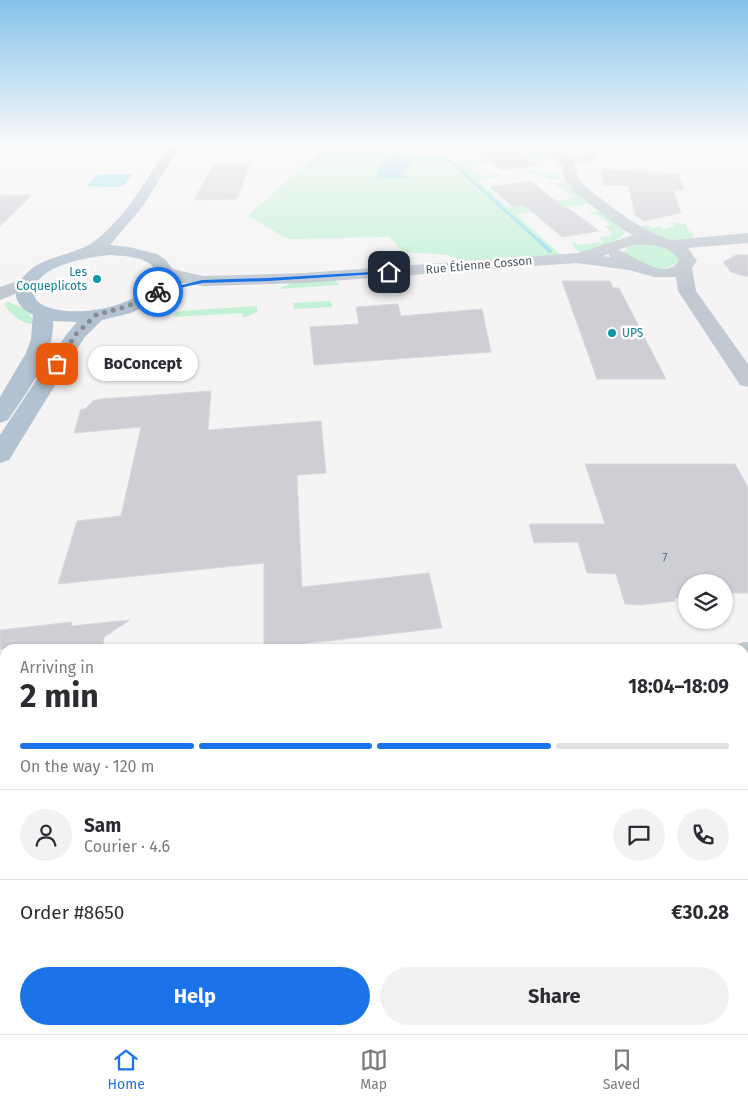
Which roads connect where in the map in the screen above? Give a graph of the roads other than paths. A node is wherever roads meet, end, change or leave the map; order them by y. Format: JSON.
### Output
{"nodes":[{"id":1,"x":143,"y":193,"type":"edge"},
{"id":2,"x":162,"y":193,"type":"edge"},
{"id":3,"x":586,"y":193,"type":"edge"},
{"id":4,"x":623,"y":223,"type":"junction"},
{"id":5,"x":138,"y":238,"type":"junction"},
{"id":6,"x":748,"y":238,"type":"edge"},
{"id":7,"x":711,"y":241,"type":"junction"},
{"id":8,"x":621,"y":244,"type":"junction"},
{"id":9,"x":665,"y":244,"type":"junction"},
{"id":10,"x":91,"y":252,"type":"junction"},
{"id":11,"x":576,"y":258,"type":"junction"},
{"id":12,"x":685,"y":263,"type":"junction"},
{"id":13,"x":630,"y":266,"type":"junction"},
{"id":14,"x":164,"y":272,"type":"junction"},
{"id":15,"x":652,"y":272,"type":"junction"},
{"id":16,"x":202,"y":281,"type":"junction"},
{"id":17,"x":29,"y":282,"type":"junction"},
{"id":18,"x":687,"y":290,"type":"junction"},
{"id":19,"x":151,"y":293,"type":"junction"},
{"id":20,"x":0,"y":294,"type":"edge"},
{"id":21,"x":0,"y":300,"type":"edge"},
{"id":22,"x":35,"y":307,"type":"junction"},
{"id":23,"x":96,"y":315,"type":"junction"},
{"id":24,"x":748,"y":380,"type":"edge"},
{"id":25,"x":0,"y":415,"type":"edge"},
{"id":26,"x":0,"y":454,"type":"edge"}],
"edges":[{"from":1,"to":10,"type":"main road"},
{"from":2,"to":5,"type":"main road"},
{"from":3,"to":4,"type":"street"},
{"from":4,"to":8,"type":"street"},
{"from":4,"to":9,"type":"street"},
{"from":5,"to":10,"type":"main road"},
{"from":5,"to":14,"type":"main road"},
{"from":6,"to":7,"type":"street"},
{"from":7,"to":9,"type":"street"},
{"from":7,"to":12,"type":"street"},
{"from":8,"to":9,"type":"street","name":"Rue Étienne Cosson"},
{"from":8,"to":11,"type":"street","name":"Rue Étienne Cosson"},
{"from":8,"to":13,"type":"street"},
{"from":9,"to":12,"type":"street"},
{"from":10,"to":17,"type":"main road"},
{"from":11,"to":13,"type":"street","name":"Rue Étienne Cosson"},
{"from":11,"to":16,"type":"street","name":"Rue Étienne Cosson"},
{"from":12,"to":15,"type":"street"},
{"from":12,"to":18,"type":"street"},
{"from":13,"to":15,"type":"street","name":"Rue Étienne Cosson"},
{"from":14,"to":16,"type":"street","name":"Rue Étienne Cosson"},
{"from":14,"to":19,"type":"main road"},
{"from":15,"to":18,"type":"street"},
{"from":16,"to":19,"type":"street","name":"Rue Étienne Cosson"},
{"from":17,"to":20,"type":"street"},
{"from":17,"to":22,"type":"main road"},
{"from":18,"to":24,"type":"street"},
{"from":19,"to":23,"type":"main road"},
{"from":21,"to":22,"type":"street"},
{"from":22,"to":23,"type":"main road"},
{"from":22,"to":25,"type":"main road"},
{"from":23,"to":26,"type":"main road"}]}
